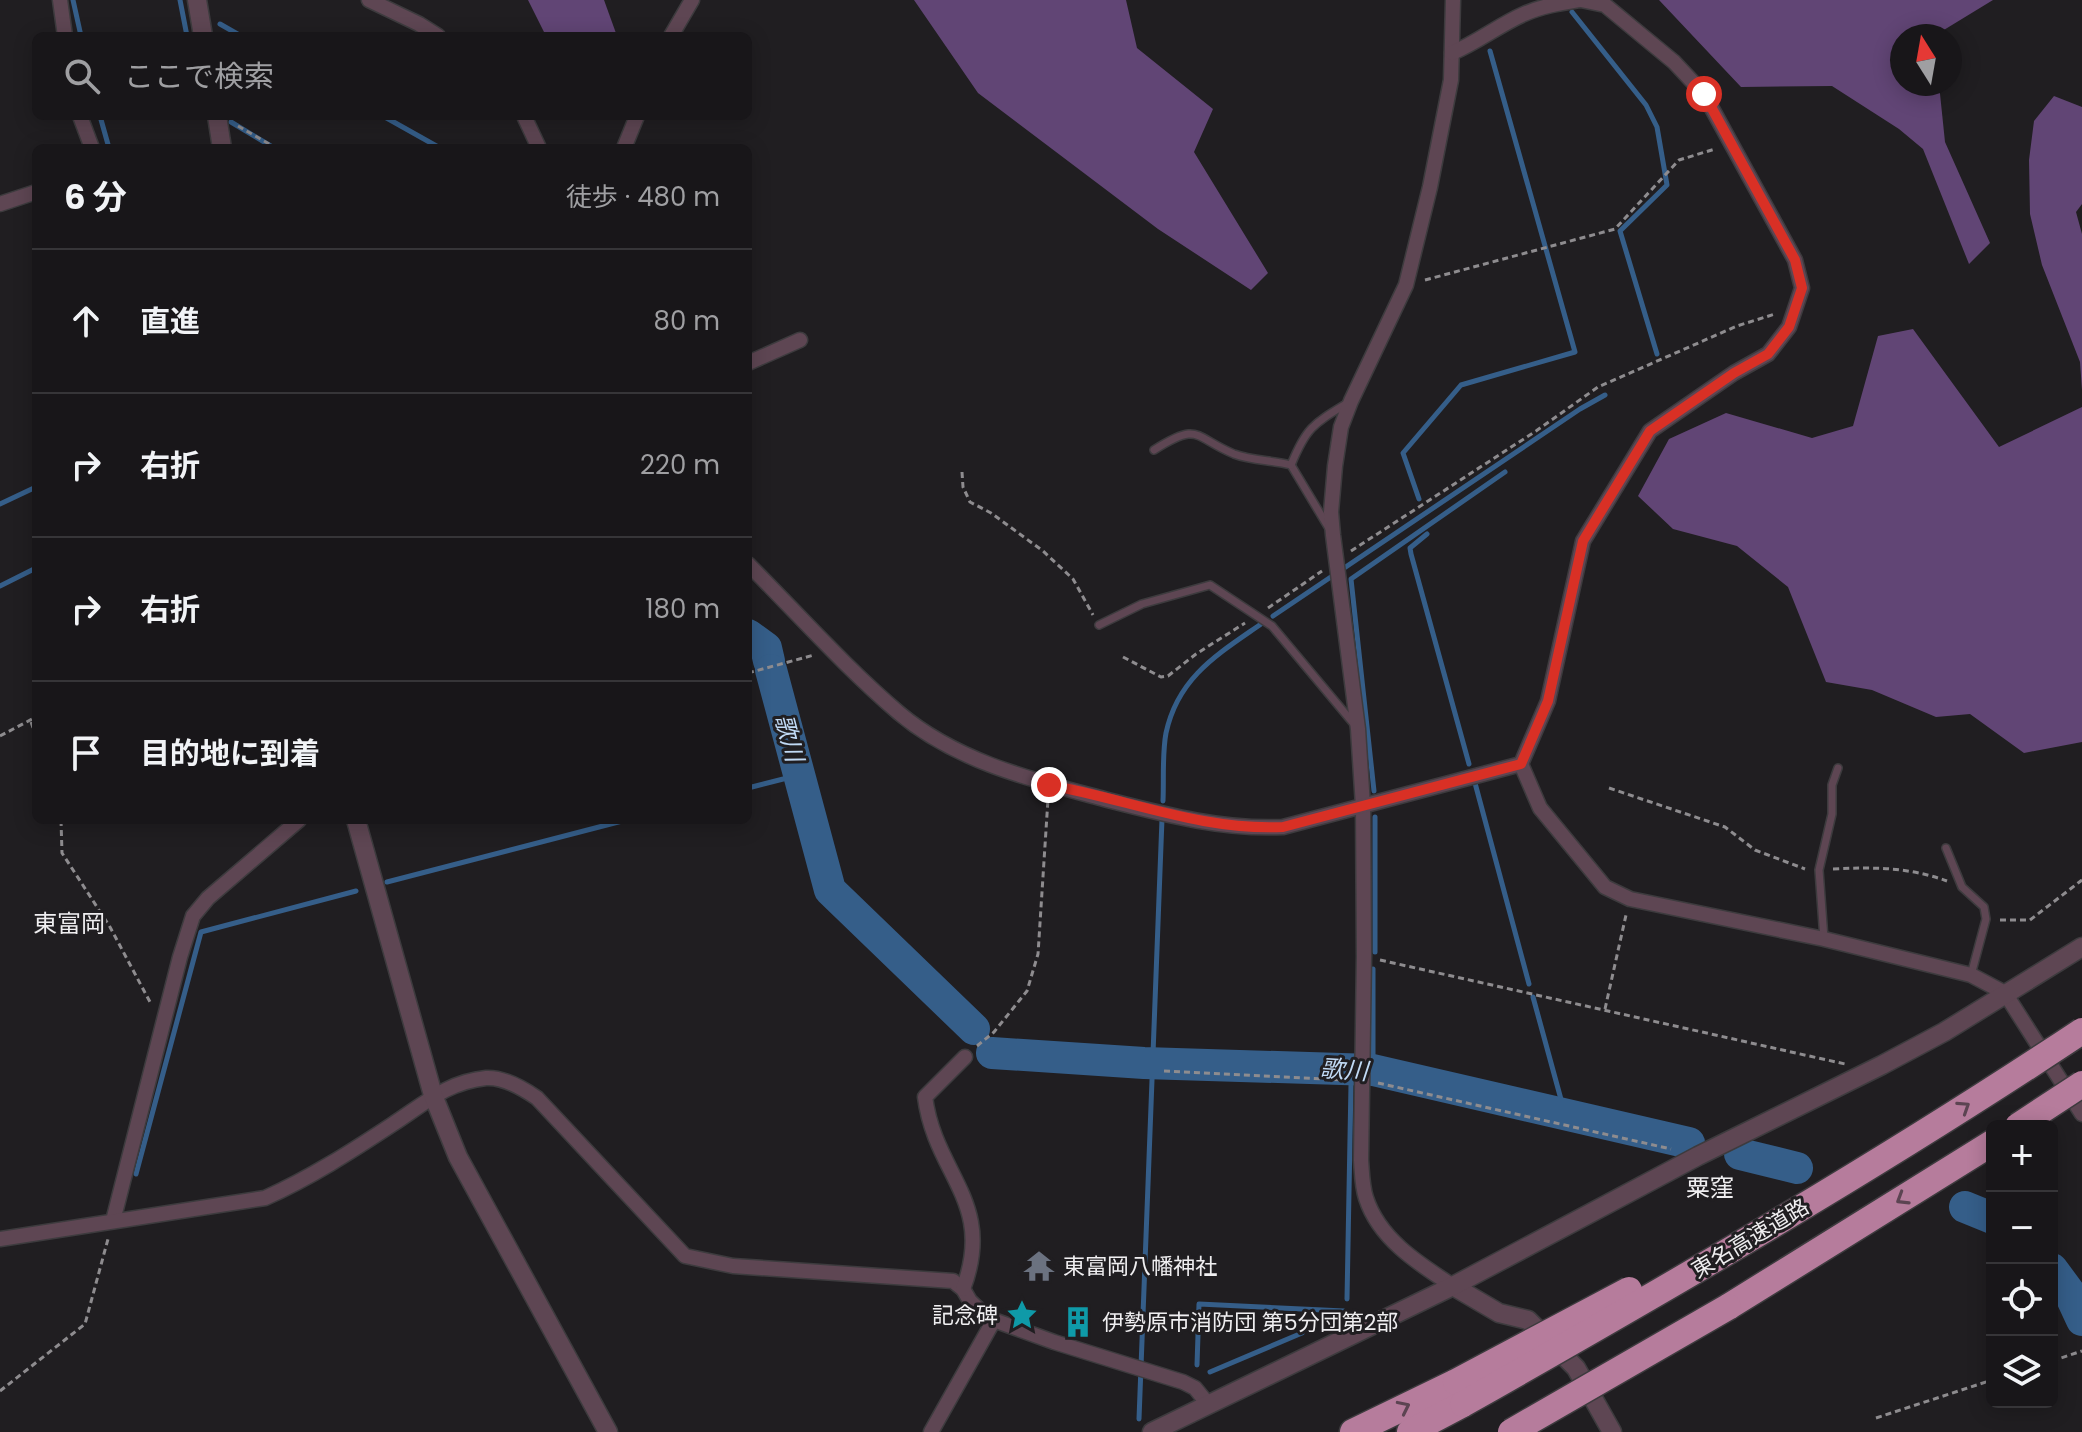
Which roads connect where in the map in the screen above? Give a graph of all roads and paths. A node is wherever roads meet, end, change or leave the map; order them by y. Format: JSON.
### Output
{"nodes":[{"id":1,"x":60,"y":0,"type":"edge"},
{"id":2,"x":197,"y":0,"type":"edge"},
{"id":3,"x":369,"y":0,"type":"edge"},
{"id":4,"x":692,"y":0,"type":"edge"},
{"id":5,"x":1453,"y":0,"type":"edge"},
{"id":6,"x":1580,"y":0,"type":"edge"},
{"id":7,"x":64,"y":32,"type":"edge"},
{"id":8,"x":202,"y":32,"type":"edge"},
{"id":9,"x":432,"y":32,"type":"edge"},
{"id":10,"x":673,"y":32,"type":"edge"},
{"id":11,"x":1452,"y":53,"type":"junction"},
{"id":12,"x":82,"y":120,"type":"edge"},
{"id":13,"x":224,"y":120,"type":"edge"},
{"id":14,"x":226,"y":120,"type":"edge"},
{"id":15,"x":526,"y":120,"type":"edge"},
{"id":16,"x":635,"y":120,"type":"edge"},
{"id":17,"x":90,"y":144,"type":"edge"},
{"id":18,"x":222,"y":144,"type":"edge"},
{"id":19,"x":269,"y":144,"type":"edge"},
{"id":20,"x":537,"y":144,"type":"edge"},
{"id":21,"x":626,"y":144,"type":"edge"},
{"id":22,"x":1732,"y":144,"type":"junction"},
{"id":23,"x":32,"y":193,"type":"edge"},
{"id":24,"x":0,"y":204,"type":"edge"},
{"id":25,"x":1406,"y":285,"type":"junction"},
{"id":26,"x":1794,"y":308,"type":"junction"},
{"id":27,"x":800,"y":340,"type":"dead end"},
{"id":28,"x":752,"y":361,"type":"edge"},
{"id":29,"x":1351,"y":401,"type":"junction"},
{"id":30,"x":1154,"y":450,"type":"dead end"},
{"id":31,"x":1291,"y":465,"type":"junction"},
{"id":32,"x":962,"y":472,"type":"dead end"},
{"id":33,"x":1333,"y":535,"type":"junction"},
{"id":34,"x":752,"y":568,"type":"edge"},
{"id":35,"x":1338,"y":568,"type":"junction"},
{"id":36,"x":1258,"y":615,"type":"junction"},
{"id":37,"x":1099,"y":625,"type":"joint"},
{"id":38,"x":833,"y":650,"type":"junction"},
{"id":39,"x":1123,"y":657,"type":"dead end"},
{"id":40,"x":752,"y":672,"type":"edge"},
{"id":41,"x":31,"y":722,"type":"edge"},
{"id":42,"x":1358,"y":729,"type":"junction"},
{"id":43,"x":0,"y":736,"type":"edge"},
{"id":44,"x":1521,"y":764,"type":"junction"},
{"id":45,"x":1838,"y":768,"type":"dead end"},
{"id":46,"x":1049,"y":785,"type":"junction"},
{"id":47,"x":1609,"y":788,"type":"dead end"},
{"id":48,"x":1363,"y":806,"type":"junction"},
{"id":49,"x":61,"y":824,"type":"edge"},
{"id":50,"x":294,"y":824,"type":"edge"},
{"id":51,"x":357,"y":824,"type":"edge"},
{"id":52,"x":1946,"y":848,"type":"dead end"},
{"id":53,"x":1819,"y":870,"type":"junction"},
{"id":54,"x":2082,"y":880,"type":"edge"},
{"id":55,"x":1962,"y":887,"type":"junction"},
{"id":56,"x":1630,"y":899,"type":"junction"},
{"id":57,"x":1986,"y":919,"type":"junction"},
{"id":58,"x":1824,"y":939,"type":"junction"},
{"id":59,"x":2082,"y":947,"type":"edge"},
{"id":60,"x":1364,"y":956,"type":"junction"},
{"id":61,"x":1971,"y":975,"type":"junction"},
{"id":62,"x":2005,"y":993,"type":"junction"},
{"id":63,"x":1605,"y":1009,"type":"junction"},
{"id":64,"x":165,"y":1020,"type":"junction"},
{"id":65,"x":2082,"y":1031,"type":"edge"},
{"id":66,"x":965,"y":1057,"type":"joint"},
{"id":67,"x":1872,"y":1069,"type":"junction"},
{"id":68,"x":1164,"y":1071,"type":"dead end"},
{"id":69,"x":1362,"y":1073,"type":"junction"},
{"id":70,"x":2082,"y":1084,"type":"edge"},
{"id":71,"x":433,"y":1095,"type":"junction"},
{"id":72,"x":2082,"y":1114,"type":"edge"},
{"id":73,"x":2027,"y":1120,"type":"edge"},
{"id":74,"x":1986,"y":1147,"type":"edge"},
{"id":75,"x":1698,"y":1156,"type":"junction"},
{"id":76,"x":113,"y":1221,"type":"junction"},
{"id":77,"x":0,"y":1239,"type":"edge"},
{"id":78,"x":1453,"y":1286,"type":"junction"},
{"id":79,"x":963,"y":1289,"type":"junction"},
{"id":80,"x":1728,"y":1307,"type":"junction"},
{"id":81,"x":994,"y":1320,"type":"junction"},
{"id":82,"x":2082,"y":1351,"type":"edge"},
{"id":83,"x":2058,"y":1359,"type":"edge"},
{"id":84,"x":1986,"y":1382,"type":"edge"},
{"id":85,"x":0,"y":1391,"type":"edge"},
{"id":86,"x":1459,"y":1393,"type":"junction"},
{"id":87,"x":1208,"y":1404,"type":"junction"},
{"id":88,"x":1876,"y":1418,"type":"dead end"},
{"id":89,"x":1607,"y":1430,"type":"edge"},
{"id":90,"x":608,"y":1432,"type":"edge"},
{"id":91,"x":931,"y":1432,"type":"edge"},
{"id":92,"x":1152,"y":1432,"type":"edge"},
{"id":93,"x":1353,"y":1432,"type":"edge"},
{"id":94,"x":1410,"y":1432,"type":"edge"},
{"id":95,"x":1511,"y":1432,"type":"edge"},
{"id":96,"x":1540,"y":1432,"type":"edge"}],
"edges":[{"from":1,"to":7,"type":"street"},
{"from":2,"to":8,"type":"street"},
{"from":3,"to":9,"type":"street"},
{"from":4,"to":10,"type":"street"},
{"from":5,"to":11,"type":"street"},
{"from":6,"to":11,"type":"street"},
{"from":6,"to":22,"type":"street"},
{"from":11,"to":25,"type":"street"},
{"from":12,"to":17,"type":"street"},
{"from":13,"to":18,"type":"street"},
{"from":14,"to":19,"type":"path"},
{"from":15,"to":20,"type":"street"},
{"from":16,"to":21,"type":"street"},
{"from":22,"to":25,"type":"path"},
{"from":22,"to":26,"type":"street"},
{"from":23,"to":24,"type":"street"},
{"from":25,"to":29,"type":"street"},
{"from":26,"to":35,"type":"path"},
{"from":26,"to":44,"type":"street"},
{"from":27,"to":28,"type":"street"},
{"from":29,"to":31,"type":"lane"},
{"from":29,"to":33,"type":"street"},
{"from":30,"to":31,"type":"lane"},
{"from":31,"to":33,"type":"lane"},
{"from":32,"to":37,"type":"path"},
{"from":33,"to":35,"type":"street"},
{"from":34,"to":38,"type":"street"},
{"from":35,"to":36,"type":"path"},
{"from":35,"to":42,"type":"street"},
{"from":36,"to":37,"type":"lane"},
{"from":36,"to":39,"type":"path"},
{"from":36,"to":42,"type":"lane"},
{"from":38,"to":40,"type":"path"},
{"from":38,"to":46,"type":"street"},
{"from":41,"to":43,"type":"path"},
{"from":42,"to":48,"type":"street"},
{"from":44,"to":48,"type":"street"},
{"from":44,"to":56,"type":"street"},
{"from":45,"to":53,"type":"lane"},
{"from":46,"to":48,"type":"street"},
{"from":46,"to":66,"type":"path"},
{"from":47,"to":53,"type":"path"},
{"from":48,"to":60,"type":"street"},
{"from":49,"to":64,"type":"path"},
{"from":50,"to":64,"type":"street"},
{"from":51,"to":71,"type":"street"},
{"from":52,"to":55,"type":"lane"},
{"from":53,"to":55,"type":"path"},
{"from":53,"to":58,"type":"lane"},
{"from":54,"to":57,"type":"path"},
{"from":55,"to":57,"type":"lane"},
{"from":56,"to":58,"type":"street"},
{"from":56,"to":63,"type":"path"},
{"from":57,"to":61,"type":"lane"},
{"from":58,"to":61,"type":"street"},
{"from":59,"to":62,"type":"street"},
{"from":60,"to":63,"type":"path"},
{"from":60,"to":69,"type":"street"},
{"from":61,"to":62,"type":"street"},
{"from":62,"to":67,"type":"street"},
{"from":62,"to":72,"type":"street"},
{"from":63,"to":67,"type":"path"},
{"from":64,"to":76,"type":"street"},
{"from":86,"to":65,"type":"highway","name":"東名高速道路","one_way":true,"bridge":true},
{"from":66,"to":79,"type":"street"},
{"from":67,"to":75,"type":"street"},
{"from":68,"to":69,"type":"path"},
{"from":69,"to":75,"type":"path"},
{"from":69,"to":78,"type":"street"},
{"from":70,"to":73,"type":"highway","bridge":true},
{"from":71,"to":76,"type":"street"},
{"from":71,"to":79,"type":"street"},
{"from":71,"to":90,"type":"street"},
{"from":74,"to":80,"type":"highway","one_way":true},
{"from":75,"to":78,"type":"street"},
{"from":76,"to":77,"type":"street"},
{"from":76,"to":85,"type":"path"},
{"from":78,"to":87,"type":"street"},
{"from":78,"to":89,"type":"street"},
{"from":79,"to":81,"type":"street"},
{"from":80,"to":95,"type":"highway","bridge":true},
{"from":80,"to":96,"type":"highway","bridge":true},
{"from":81,"to":87,"type":"street"},
{"from":81,"to":91,"type":"street"},
{"from":82,"to":83,"type":"path"},
{"from":84,"to":88,"type":"path"},
{"from":93,"to":86,"type":"highway","one_way":true},
{"from":86,"to":94,"type":"highway","name":"東名高速道路"},
{"from":87,"to":92,"type":"street"}]}
